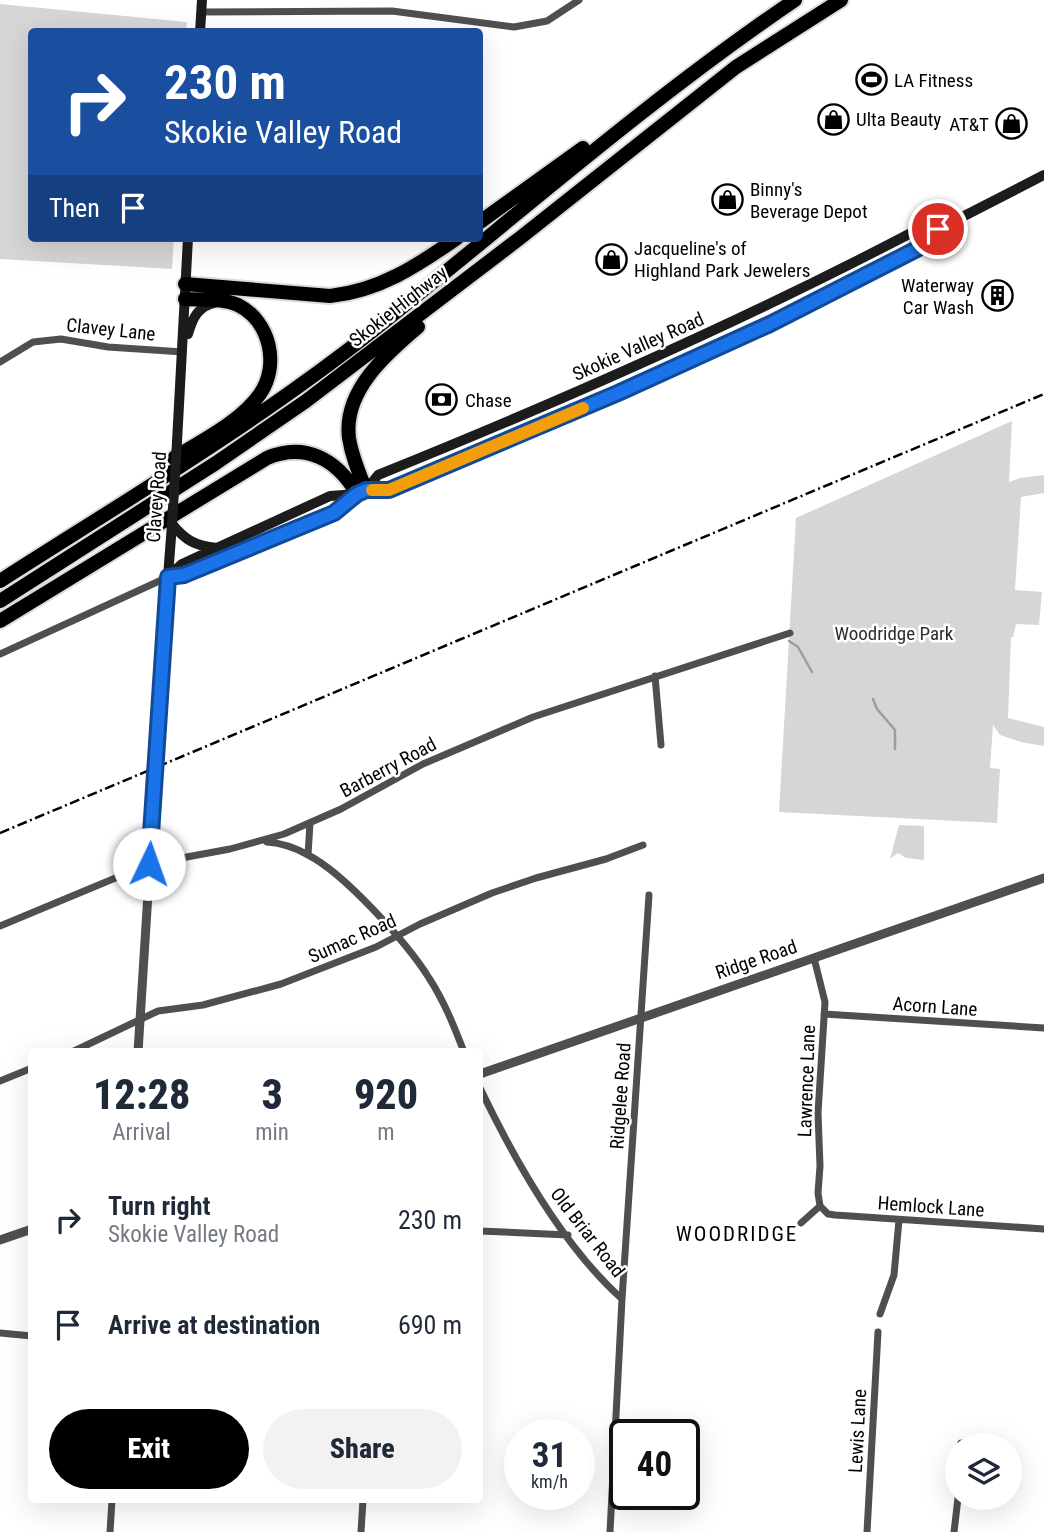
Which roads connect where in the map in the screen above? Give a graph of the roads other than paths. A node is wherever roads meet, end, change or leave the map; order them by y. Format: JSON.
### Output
{"nodes":[{"id":1,"x":579,"y":0,"type":"edge"},
{"id":2,"x":795,"y":0,"type":"edge"},
{"id":3,"x":841,"y":0,"type":"edge"},
{"id":4,"x":847,"y":0,"type":"edge"},
{"id":5,"x":202,"y":6,"type":"edge"},
{"id":6,"x":806,"y":21,"type":"junction"},
{"id":7,"x":200,"y":28,"type":"edge"},
{"id":8,"x":649,"y":105,"type":"junction"},
{"id":9,"x":1044,"y":175,"type":"edge"},
{"id":10,"x":483,"y":220,"type":"edge"},
{"id":11,"x":923,"y":237,"type":"junction"},
{"id":12,"x":483,"y":241,"type":"edge"},
{"id":13,"x":188,"y":242,"type":"edge"},
{"id":14,"x":451,"y":242,"type":"edge"},
{"id":15,"x":481,"y":242,"type":"edge"},
{"id":16,"x":495,"y":256,"type":"junction"},
{"id":17,"x":186,"y":284,"type":"junction"},
{"id":18,"x":185,"y":299,"type":"junction"},
{"id":19,"x":225,"y":301,"type":"junction"},
{"id":20,"x":762,"y":309,"type":"junction"},
{"id":21,"x":770,"y":324,"type":"junction"},
{"id":22,"x":700,"y":338,"type":"junction"},
{"id":23,"x":183,"y":351,"type":"junction"},
{"id":24,"x":707,"y":353,"type":"junction"},
{"id":25,"x":0,"y":362,"type":"edge"},
{"id":26,"x":362,"y":492,"type":"junction"},
{"id":27,"x":172,"y":524,"type":"junction"},
{"id":28,"x":218,"y":548,"type":"junction"},
{"id":29,"x":46,"y":551,"type":"junction"},
{"id":30,"x":168,"y":577,"type":"junction"},
{"id":31,"x":0,"y":581,"type":"edge"},
{"id":32,"x":0,"y":601,"type":"edge"},
{"id":33,"x":0,"y":621,"type":"edge"},
{"id":34,"x":790,"y":633,"type":"dead end"},
{"id":35,"x":0,"y":654,"type":"edge"},
{"id":36,"x":655,"y":676,"type":"junction"},
{"id":37,"x":661,"y":745,"type":"dead end"},
{"id":38,"x":310,"y":823,"type":"junction"},
{"id":39,"x":263,"y":842,"type":"junction"},
{"id":40,"x":643,"y":845,"type":"dead end"},
{"id":41,"x":308,"y":855,"type":"junction"},
{"id":42,"x":149,"y":864,"type":"junction"},
{"id":43,"x":1044,"y":878,"type":"edge"},
{"id":44,"x":649,"y":895,"type":"dead end"},
{"id":45,"x":0,"y":926,"type":"edge"},
{"id":46,"x":397,"y":937,"type":"junction"},
{"id":47,"x":814,"y":958,"type":"junction"},
{"id":48,"x":824,"y":1014,"type":"junction"},
{"id":49,"x":641,"y":1018,"type":"junction"},
{"id":50,"x":140,"y":1020,"type":"junction"},
{"id":51,"x":1044,"y":1028,"type":"edge"},
{"id":52,"x":80,"y":1048,"type":"edge"},
{"id":53,"x":138,"y":1048,"type":"edge"},
{"id":54,"x":462,"y":1048,"type":"edge"},
{"id":55,"x":28,"y":1070,"type":"edge"},
{"id":56,"x":483,"y":1073,"type":"edge"},
{"id":57,"x":0,"y":1080,"type":"edge"},
{"id":58,"x":483,"y":1094,"type":"edge"},
{"id":59,"x":820,"y":1206,"type":"junction"},
{"id":60,"x":899,"y":1220,"type":"junction"},
{"id":61,"x":801,"y":1223,"type":"dead end"},
{"id":62,"x":1044,"y":1229,"type":"edge"},
{"id":63,"x":28,"y":1230,"type":"edge"},
{"id":64,"x":483,"y":1231,"type":"edge"},
{"id":65,"x":568,"y":1236,"type":"junction"},
{"id":66,"x":0,"y":1240,"type":"edge"},
{"id":67,"x":622,"y":1299,"type":"junction"},
{"id":68,"x":880,"y":1314,"type":"dead end"},
{"id":69,"x":878,"y":1332,"type":"dead end"},
{"id":70,"x":0,"y":1333,"type":"edge"},
{"id":71,"x":28,"y":1336,"type":"edge"},
{"id":72,"x":112,"y":1503,"type":"edge"},
{"id":73,"x":362,"y":1503,"type":"edge"},
{"id":74,"x":957,"y":1510,"type":"edge"},
{"id":75,"x":110,"y":1532,"type":"edge"},
{"id":76,"x":361,"y":1532,"type":"edge"},
{"id":77,"x":610,"y":1532,"type":"edge"},
{"id":78,"x":867,"y":1532,"type":"edge"},
{"id":79,"x":954,"y":1532,"type":"edge"}],
"edges":[{"from":1,"to":5,"type":"street"},
{"from":2,"to":8,"type":"highway","name":"Skokie Highway"},
{"from":3,"to":6,"type":"highway","name":"Skokie Highway"},
{"from":4,"to":6,"type":"highway"},
{"from":5,"to":7,"type":"main road"},
{"from":6,"to":16,"type":"highway","name":"Skokie Highway"},
{"from":8,"to":10,"type":"highway"},
{"from":8,"to":12,"type":"highway","name":"Skokie Highway"},
{"from":9,"to":11,"type":"main road","name":"Skokie Valley Road"},
{"from":11,"to":20,"type":"main road","name":"Skokie Valley Road"},
{"from":11,"to":21,"type":"main road","name":"Skokie Valley Road"},
{"from":13,"to":17,"type":"main road","name":"Clavey Road"},
{"from":14,"to":17,"type":"highway"},
{"from":15,"to":29,"type":"highway","name":"Skokie Highway"},
{"from":16,"to":26,"type":"highway"},
{"from":16,"to":32,"type":"highway","name":"Skokie Highway"},
{"from":17,"to":18,"type":"main road","name":"Clavey Road"},
{"from":18,"to":19,"type":"highway"},
{"from":18,"to":23,"type":"main road","name":"Clavey Road"},
{"from":19,"to":23,"type":"main road"},
{"from":19,"to":29,"type":"highway"},
{"from":20,"to":21,"type":"main road"},
{"from":20,"to":22,"type":"main road","name":"Skokie Valley Road"},
{"from":21,"to":24,"type":"main road","name":"Skokie Valley Road"},
{"from":22,"to":24,"type":"main road"},
{"from":22,"to":26,"type":"main road","name":"Skokie Valley Road"},
{"from":23,"to":25,"type":"street","name":"Clavey Lane"},
{"from":23,"to":27,"type":"main road","name":"Clavey Road","bridge":true},
{"from":24,"to":26,"type":"main road","name":"Skokie Valley Road"},
{"from":26,"to":28,"type":"main road","name":"Skokie Valley Road"},
{"from":26,"to":30,"type":"main road","name":"Skokie Valley Road"},
{"from":26,"to":33,"type":"highway"},
{"from":27,"to":28,"type":"main road"},
{"from":27,"to":30,"type":"main road","name":"Clavey Road"},
{"from":28,"to":30,"type":"main road","name":"Skokie Valley Road"},
{"from":29,"to":31,"type":"highway","name":"Skokie Highway"},
{"from":30,"to":35,"type":"street","name":"Skokie Valley Road"},
{"from":30,"to":42,"type":"street","name":"Clavey Road"},
{"from":34,"to":36,"type":"street","name":"Barberry Road"},
{"from":36,"to":37,"type":"street"},
{"from":36,"to":38,"type":"street","name":"Barberry Road"},
{"from":38,"to":39,"type":"street","name":"Barberry Road"},
{"from":38,"to":41,"type":"street"},
{"from":39,"to":41,"type":"street"},
{"from":39,"to":42,"type":"street","name":"Barberry Road"},
{"from":40,"to":46,"type":"street","name":"Sumac Road"},
{"from":41,"to":46,"type":"street"},
{"from":42,"to":45,"type":"street","name":"Barberry Road"},
{"from":42,"to":50,"type":"street","name":"Clavey Road"},
{"from":43,"to":47,"type":"street","name":"Ridge Road"},
{"from":44,"to":49,"type":"street","name":"Ridgelee Road"},
{"from":46,"to":50,"type":"street","name":"Sumac Road"},
{"from":46,"to":54,"type":"street"},
{"from":47,"to":48,"type":"street","name":"Lawrence Lane"},
{"from":47,"to":49,"type":"street","name":"Ridge Road"},
{"from":48,"to":51,"type":"street","name":"Acorn Lane"},
{"from":48,"to":59,"type":"street","name":"Lawrence Lane"},
{"from":49,"to":56,"type":"street","name":"Ridge Road"},
{"from":49,"to":67,"type":"street","name":"Ridgelee Road"},
{"from":50,"to":52,"type":"street","name":"Sumac Road"},
{"from":50,"to":53,"type":"street","name":"Clavey Road"},
{"from":55,"to":57,"type":"street"},
{"from":58,"to":65,"type":"street","name":"Old Briar Road"},
{"from":59,"to":60,"type":"street","name":"Hemlock Lane"},
{"from":59,"to":61,"type":"street"},
{"from":60,"to":62,"type":"street","name":"Hemlock Lane"},
{"from":60,"to":68,"type":"street"},
{"from":63,"to":66,"type":"street"},
{"from":64,"to":65,"type":"street"},
{"from":65,"to":67,"type":"street","name":"Old Briar Road"},
{"from":67,"to":77,"type":"street","name":"Old Briar Road"},
{"from":69,"to":78,"type":"street","name":"Lewis Lane"},
{"from":70,"to":71,"type":"street"},
{"from":72,"to":75,"type":"street"},
{"from":73,"to":76,"type":"street"},
{"from":74,"to":79,"type":"street"}]}
